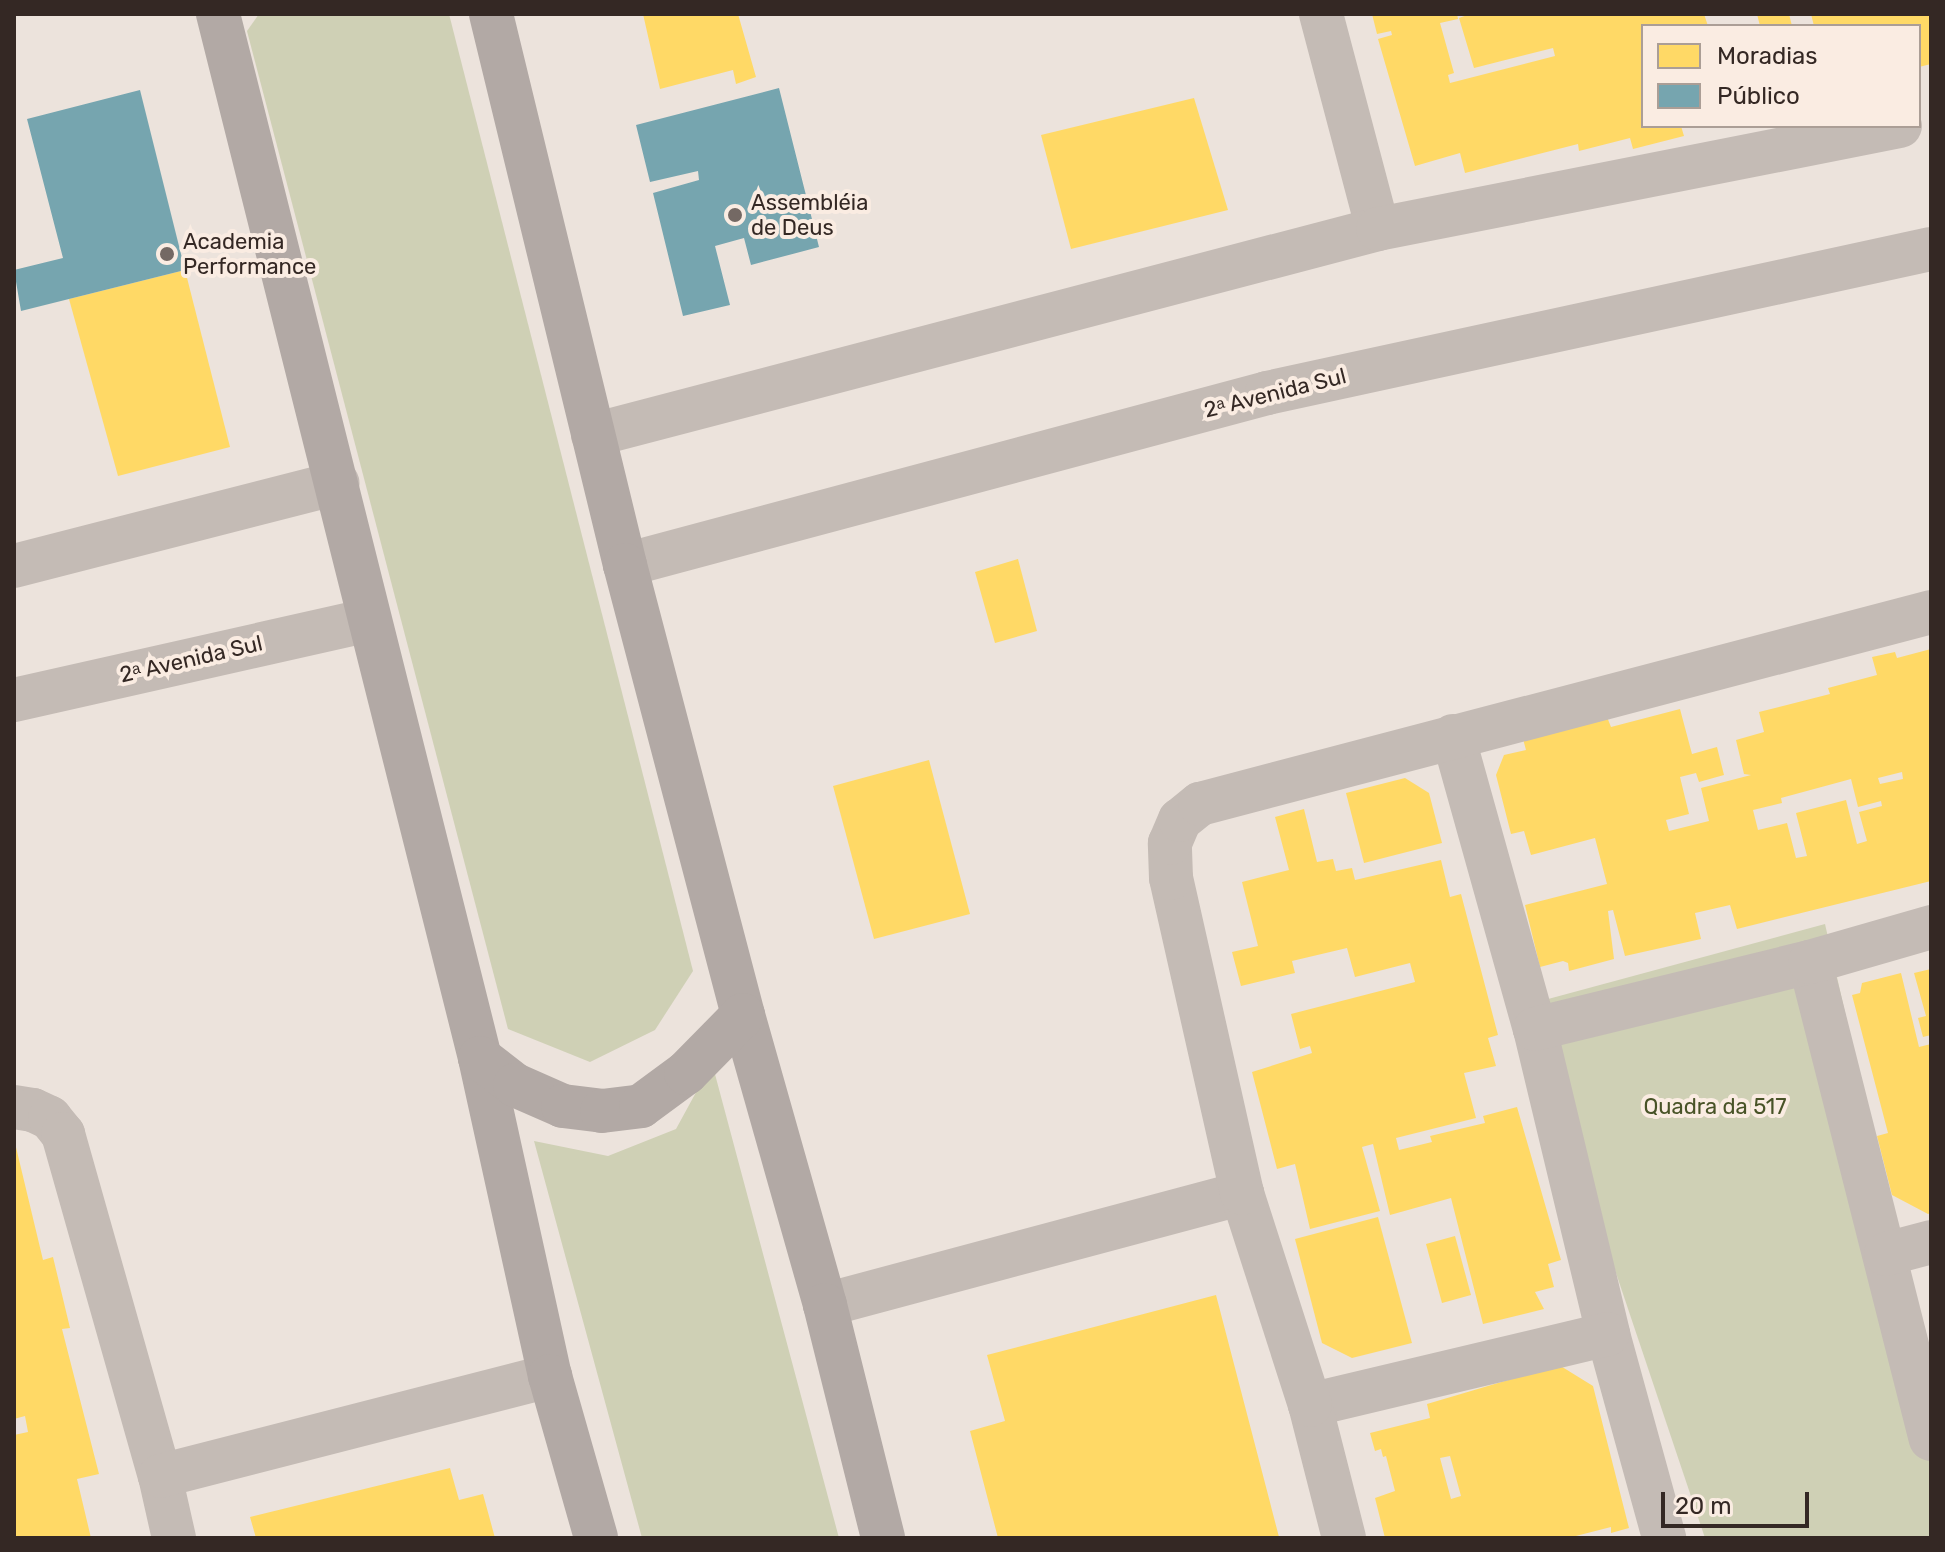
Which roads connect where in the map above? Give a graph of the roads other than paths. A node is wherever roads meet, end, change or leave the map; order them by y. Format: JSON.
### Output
{"nodes":[{"id":1,"x":218,"y":14,"type":"edge"},
{"id":2,"x":491,"y":14,"type":"edge"},
{"id":3,"x":1321,"y":14,"type":"edge"},
{"id":4,"x":1890,"y":128,"type":"edge"},
{"id":5,"x":1378,"y":229,"type":"junction"},
{"id":6,"x":1931,"y":249,"type":"edge"},
{"id":7,"x":593,"y":435,"type":"junction"},
{"id":8,"x":338,"y":483,"type":"junction"},
{"id":9,"x":625,"y":565,"type":"junction"},
{"id":10,"x":14,"y":566,"type":"edge"},
{"id":11,"x":1931,"y":612,"type":"edge"},
{"id":12,"x":369,"y":620,"type":"junction"},
{"id":13,"x":14,"y":700,"type":"edge"},
{"id":14,"x":1453,"y":736,"type":"junction"},
{"id":15,"x":1931,"y":927,"type":"edge"},
{"id":16,"x":1810,"y":962,"type":"junction"},
{"id":17,"x":743,"y":1015,"type":"junction"},
{"id":18,"x":1535,"y":1029,"type":"junction"},
{"id":19,"x":480,"y":1058,"type":"junction"},
{"id":20,"x":14,"y":1107,"type":"edge"},
{"id":21,"x":1242,"y":1193,"type":"junction"},
{"id":22,"x":1931,"y":1242,"type":"edge"},
{"id":23,"x":1886,"y":1254,"type":"junction"},
{"id":24,"x":825,"y":1305,"type":"junction"},
{"id":25,"x":1608,"y":1334,"type":"junction"},
{"id":26,"x":550,"y":1376,"type":"junction"},
{"id":27,"x":1310,"y":1405,"type":"junction"},
{"id":28,"x":1931,"y":1439,"type":"edge"},
{"id":29,"x":160,"y":1476,"type":"junction"},
{"id":30,"x":174,"y":1538,"type":"edge"},
{"id":31,"x":596,"y":1538,"type":"edge"},
{"id":32,"x":883,"y":1538,"type":"edge"},
{"id":33,"x":1344,"y":1538,"type":"edge"},
{"id":34,"x":1664,"y":1538,"type":"edge"}],
"edges":[{"from":1,"to":8,"type":"main road"},
{"from":2,"to":7,"type":"main road"},
{"from":3,"to":5,"type":"street"},
{"from":4,"to":5,"type":"street"},
{"from":5,"to":7,"type":"street"},
{"from":6,"to":9,"type":"street","name":"2ᵃ Avenida Sul"},
{"from":7,"to":9,"type":"main road"},
{"from":8,"to":10,"type":"street"},
{"from":8,"to":12,"type":"main road"},
{"from":9,"to":17,"type":"main road"},
{"from":11,"to":14,"type":"street"},
{"from":12,"to":13,"type":"street","name":"2ᵃ Avenida Sul"},
{"from":12,"to":19,"type":"main road"},
{"from":14,"to":18,"type":"street"},
{"from":14,"to":21,"type":"street"},
{"from":15,"to":16,"type":"street"},
{"from":16,"to":18,"type":"street"},
{"from":16,"to":23,"type":"street"},
{"from":17,"to":19,"type":"main road"},
{"from":17,"to":24,"type":"main road"},
{"from":18,"to":25,"type":"street"},
{"from":19,"to":26,"type":"main road"},
{"from":20,"to":29,"type":"street"},
{"from":21,"to":24,"type":"street"},
{"from":21,"to":27,"type":"street"},
{"from":22,"to":23,"type":"street"},
{"from":23,"to":28,"type":"street"},
{"from":24,"to":32,"type":"main road"},
{"from":25,"to":27,"type":"street"},
{"from":25,"to":34,"type":"street"},
{"from":26,"to":29,"type":"street"},
{"from":26,"to":31,"type":"main road"},
{"from":27,"to":33,"type":"street"},
{"from":29,"to":30,"type":"street"}]}
